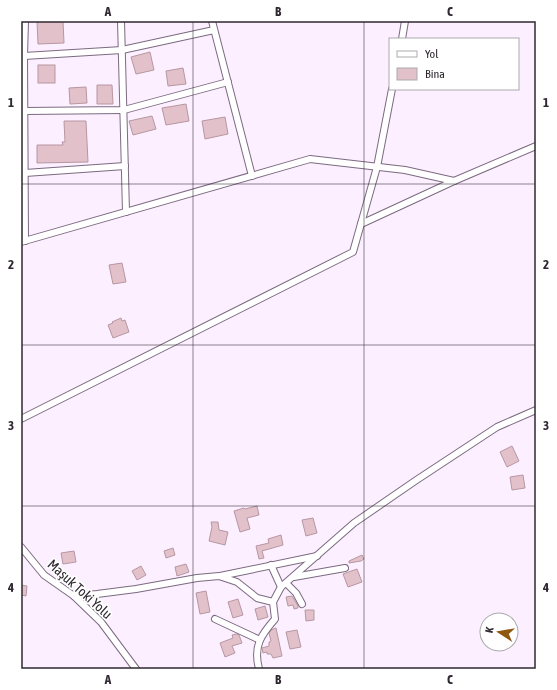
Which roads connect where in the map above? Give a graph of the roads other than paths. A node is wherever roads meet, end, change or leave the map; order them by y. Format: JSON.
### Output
{"nodes":[{"id":1,"x":26,"y":21,"type":"edge"},
{"id":2,"x":121,"y":21,"type":"edge"},
{"id":3,"x":212,"y":21,"type":"edge"},
{"id":4,"x":405,"y":21,"type":"edge"},
{"id":5,"x":214,"y":30,"type":"junction"},
{"id":6,"x":402,"y":38,"type":"edge"},
{"id":7,"x":122,"y":50,"type":"junction"},
{"id":8,"x":24,"y":56,"type":"junction"},
{"id":9,"x":228,"y":82,"type":"junction"},
{"id":10,"x":392,"y":90,"type":"edge"},
{"id":11,"x":124,"y":110,"type":"junction"},
{"id":12,"x":25,"y":111,"type":"junction"},
{"id":13,"x":536,"y":146,"type":"edge"},
{"id":14,"x":125,"y":166,"type":"junction"},
{"id":15,"x":377,"y":167,"type":"junction"},
{"id":16,"x":25,"y":173,"type":"junction"},
{"id":17,"x":252,"y":176,"type":"junction"},
{"id":18,"x":454,"y":181,"type":"junction"},
{"id":19,"x":126,"y":212,"type":"junction"},
{"id":20,"x":361,"y":224,"type":"junction"},
{"id":21,"x":23,"y":242,"type":"edge"},
{"id":22,"x":536,"y":410,"type":"edge"},
{"id":23,"x":21,"y":419,"type":"edge"},
{"id":24,"x":21,"y":547,"type":"edge"},
{"id":25,"x":317,"y":556,"type":"junction"},
{"id":26,"x":271,"y":566,"type":"junction"},
{"id":27,"x":345,"y":568,"type":"dead end"},
{"id":28,"x":218,"y":576,"type":"junction"},
{"id":29,"x":292,"y":578,"type":"junction"},
{"id":30,"x":283,"y":585,"type":"junction"},
{"id":31,"x":74,"y":596,"type":"junction"},
{"id":32,"x":273,"y":602,"type":"junction"},
{"id":33,"x":302,"y":604,"type":"dead end"},
{"id":34,"x":215,"y":619,"type":"dead end"},
{"id":35,"x":260,"y":640,"type":"junction"},
{"id":36,"x":136,"y":669,"type":"edge"},
{"id":37,"x":259,"y":669,"type":"edge"}],
"edges":[{"from":1,"to":8,"type":"street"},
{"from":2,"to":7,"type":"street"},
{"from":3,"to":5,"type":"street"},
{"from":4,"to":6,"type":"street"},
{"from":5,"to":7,"type":"street"},
{"from":5,"to":9,"type":"street"},
{"from":7,"to":8,"type":"street"},
{"from":7,"to":11,"type":"street"},
{"from":8,"to":12,"type":"street"},
{"from":9,"to":11,"type":"street"},
{"from":9,"to":17,"type":"street"},
{"from":10,"to":15,"type":"street"},
{"from":11,"to":12,"type":"street"},
{"from":11,"to":14,"type":"street"},
{"from":12,"to":16,"type":"street"},
{"from":13,"to":18,"type":"street"},
{"from":14,"to":16,"type":"street"},
{"from":14,"to":19,"type":"street"},
{"from":15,"to":17,"type":"street"},
{"from":15,"to":18,"type":"street"},
{"from":15,"to":20,"type":"street"},
{"from":16,"to":21,"type":"street"},
{"from":17,"to":19,"type":"street"},
{"from":18,"to":20,"type":"street"},
{"from":19,"to":21,"type":"street"},
{"from":20,"to":23,"type":"street"},
{"from":22,"to":25,"type":"street"},
{"from":24,"to":31,"type":"street","name":"Maşuk Toki Yolu"},
{"from":25,"to":26,"type":"street"},
{"from":25,"to":29,"type":"street"},
{"from":26,"to":28,"type":"street"},
{"from":26,"to":30,"type":"street"},
{"from":27,"to":29,"type":"street"},
{"from":28,"to":31,"type":"street"},
{"from":28,"to":32,"type":"street"},
{"from":29,"to":30,"type":"street"},
{"from":30,"to":32,"type":"street"},
{"from":30,"to":33,"type":"street"},
{"from":31,"to":36,"type":"street","name":"Maşuk Toki Yolu"},
{"from":32,"to":35,"type":"street"},
{"from":34,"to":35,"type":"street"},
{"from":35,"to":37,"type":"street"}]}
